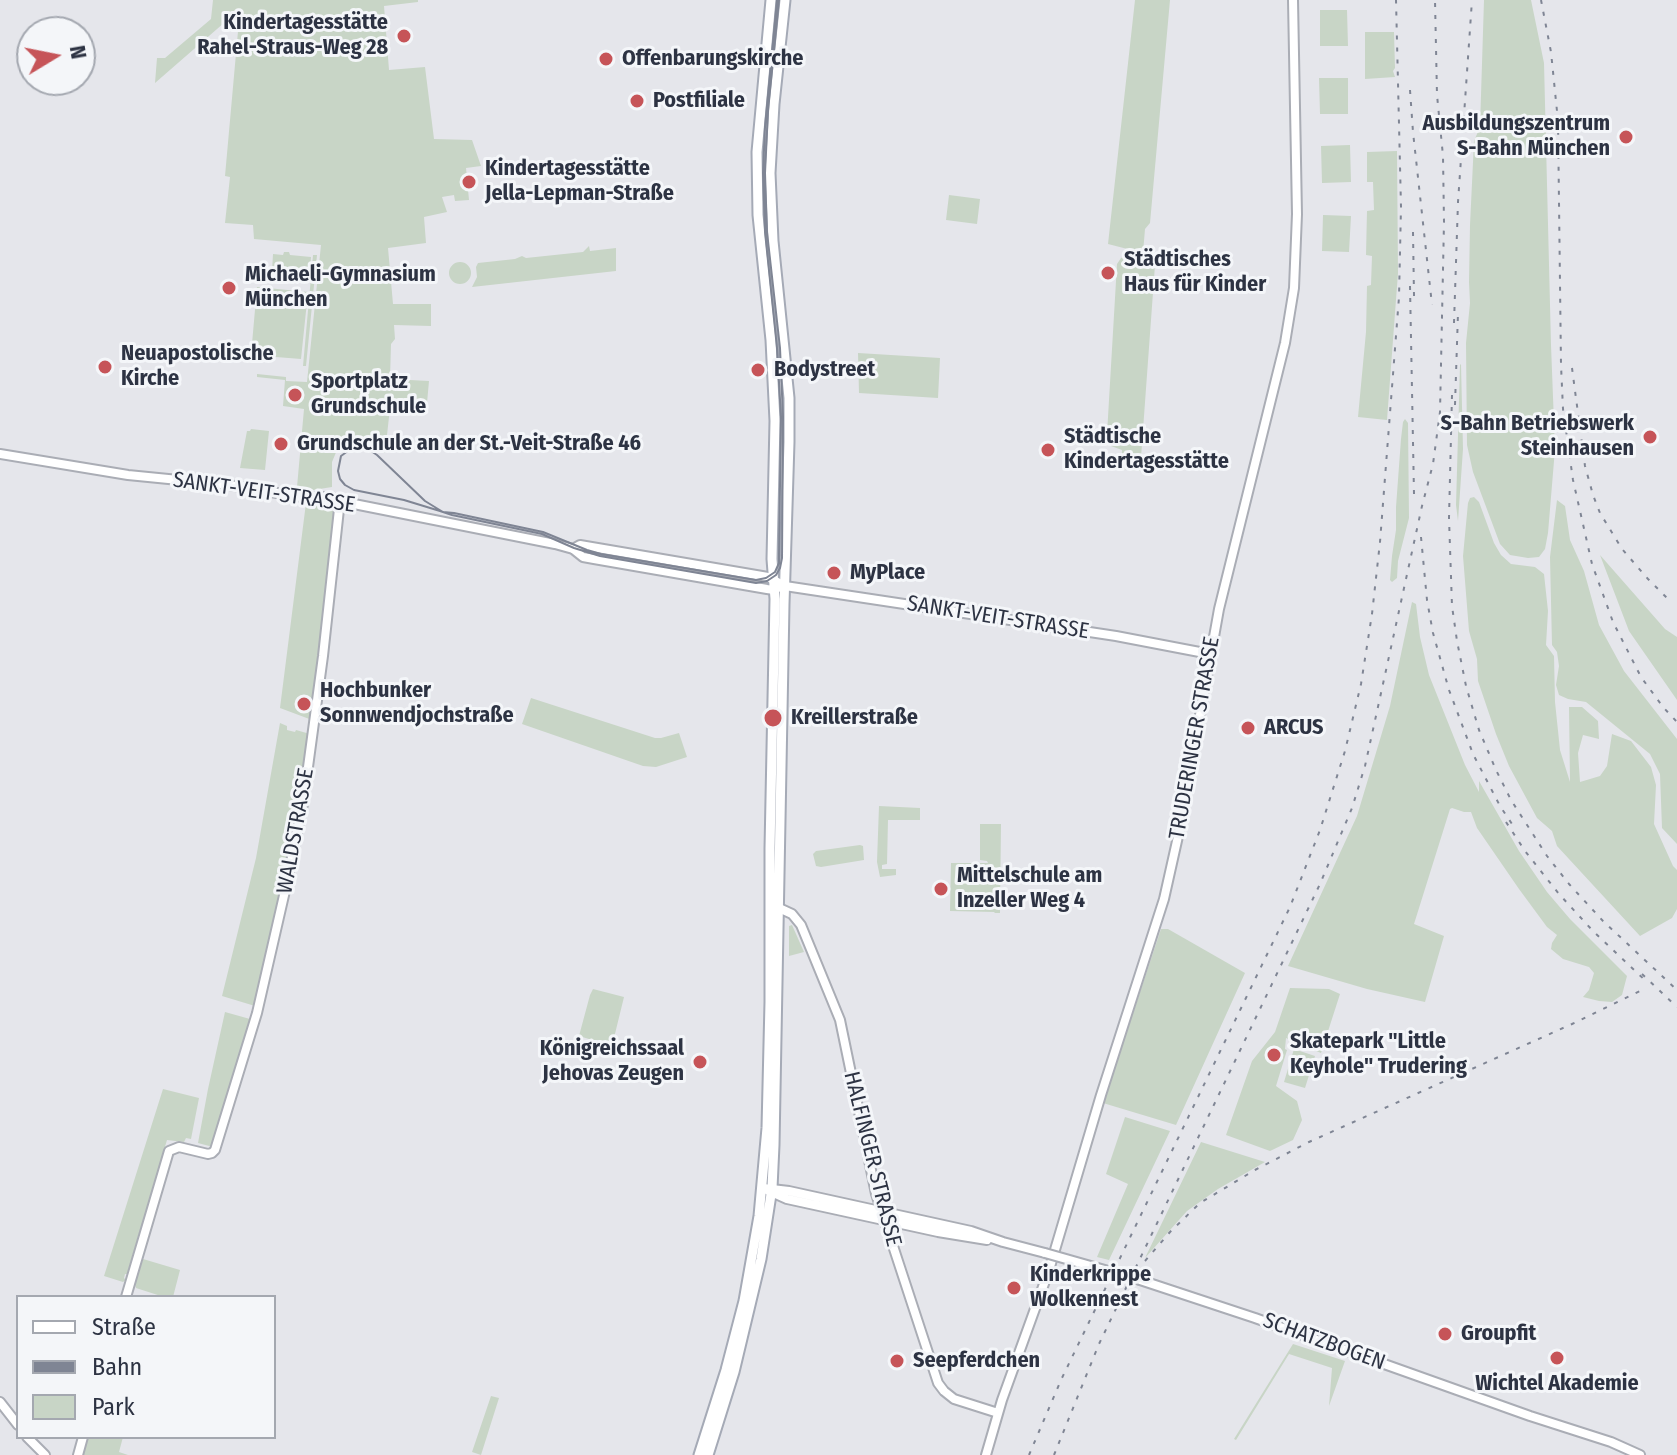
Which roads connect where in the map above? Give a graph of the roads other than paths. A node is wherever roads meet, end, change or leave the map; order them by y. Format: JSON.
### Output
{"nodes":[{"id":1,"x":771,"y":0,"type":"edge"},
{"id":2,"x":785,"y":0,"type":"edge"},
{"id":3,"x":1293,"y":0,"type":"edge"},
{"id":4,"x":0,"y":454,"type":"edge"},
{"id":5,"x":340,"y":500,"type":"junction"},
{"id":6,"x":573,"y":549,"type":"junction"},
{"id":7,"x":773,"y":579,"type":"junction"},
{"id":8,"x":785,"y":586,"type":"junction"},
{"id":9,"x":774,"y":590,"type":"junction"},
{"id":10,"x":1210,"y":654,"type":"junction"},
{"id":11,"x":776,"y":915,"type":"junction"},
{"id":12,"x":768,"y":1190,"type":"junction"},
{"id":13,"x":881,"y":1210,"type":"junction"},
{"id":14,"x":884,"y":1221,"type":"junction"},
{"id":15,"x":1003,"y":1242,"type":"junction"},
{"id":16,"x":127,"y":1295,"type":"edge"},
{"id":17,"x":0,"y":1402,"type":"edge"},
{"id":18,"x":998,"y":1413,"type":"junction"},
{"id":19,"x":16,"y":1422,"type":"edge"},
{"id":20,"x":29,"y":1439,"type":"edge"},
{"id":21,"x":45,"y":1455,"type":"edge"},
{"id":22,"x":699,"y":1455,"type":"edge"},
{"id":23,"x":708,"y":1455,"type":"edge"},
{"id":24,"x":986,"y":1455,"type":"edge"},
{"id":25,"x":1640,"y":1455,"type":"edge"}],
"edges":[{"from":1,"to":7,"type":"main road"},
{"from":2,"to":8,"type":"main road"},
{"from":3,"to":10,"type":"street","name":"TRUDERINGER STRASSE"},
{"from":4,"to":5,"type":"street","name":"SANKT-VEIT-STRASSE"},
{"from":5,"to":6,"type":"street","name":"SANKT-VEIT-STRASSE"},
{"from":5,"to":16,"type":"street","name":"WALDSTRASSE"},
{"from":6,"to":7,"type":"street","name":"SANKT-VEIT-STRASSE"},
{"from":6,"to":9,"type":"street","name":"SANKT-VEIT-STRASSE"},
{"from":7,"to":8,"type":"street","name":"SANKT-VEIT-STRASSE"},
{"from":7,"to":9,"type":"main road"},
{"from":8,"to":9,"type":"street","name":"SANKT-VEIT-STRASSE"},
{"from":8,"to":10,"type":"street","name":"SANKT-VEIT-STRASSE"},
{"from":8,"to":11,"type":"main road"},
{"from":9,"to":11,"type":"main road"},
{"from":10,"to":18,"type":"street","name":"TRUDERINGER STRASSE"},
{"from":11,"to":12,"type":"main road"},
{"from":11,"to":13,"type":"street","name":"HALFINGER STRASSE"},
{"from":12,"to":13,"type":"street","name":"SCHATZBOGEN"},
{"from":12,"to":14,"type":"street","name":"SCHATZBOGEN"},
{"from":12,"to":22,"type":"main road"},
{"from":12,"to":23,"type":"main road"},
{"from":13,"to":14,"type":"street","name":"HALFINGER STRASSE"},
{"from":13,"to":15,"type":"street","name":"SCHATZBOGEN"},
{"from":14,"to":15,"type":"street","name":"SCHATZBOGEN"},
{"from":14,"to":18,"type":"street","name":"HALFINGER STRASSE"},
{"from":15,"to":25,"type":"street","name":"SCHATZBOGEN","bridge":true},
{"from":17,"to":19,"type":"street"},
{"from":18,"to":24,"type":"street","name":"TRUDERINGER STRASSE"},
{"from":20,"to":21,"type":"street"}]}
